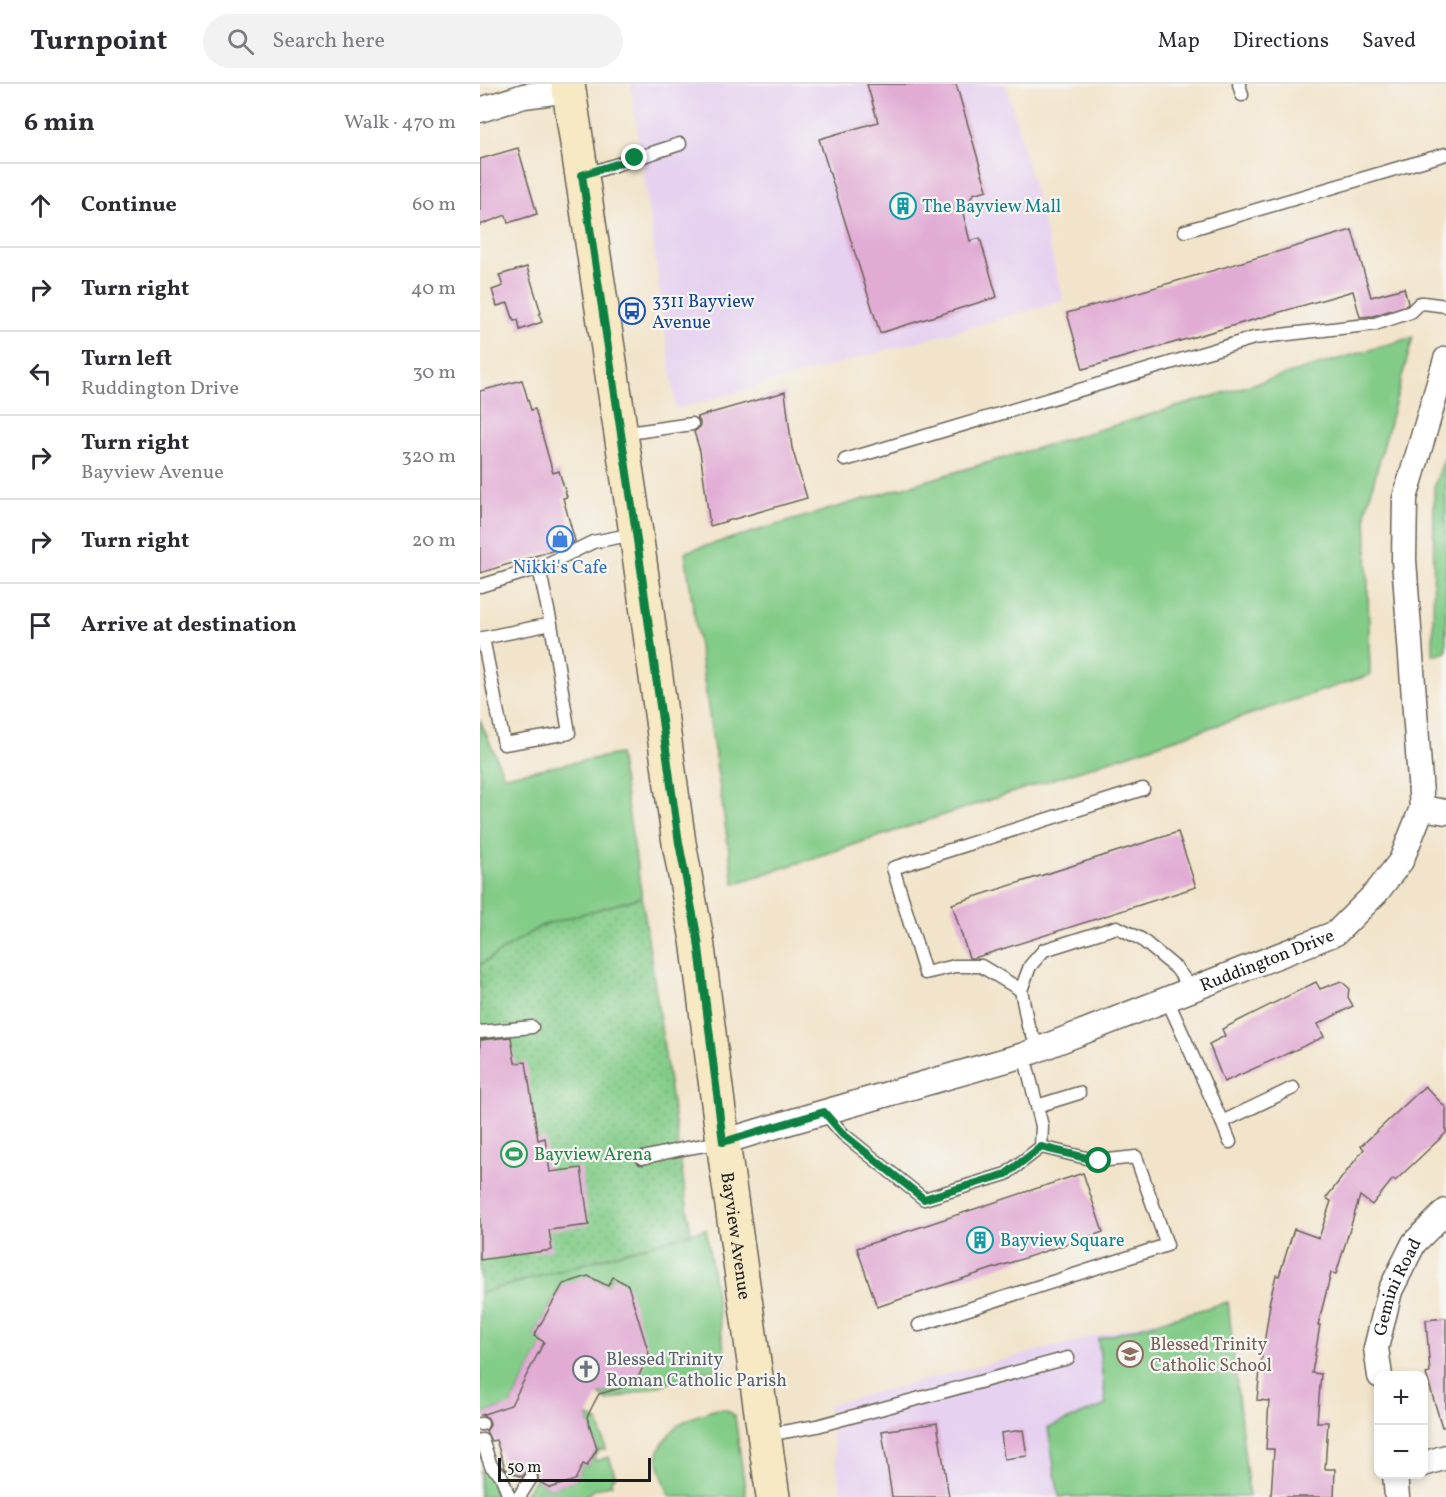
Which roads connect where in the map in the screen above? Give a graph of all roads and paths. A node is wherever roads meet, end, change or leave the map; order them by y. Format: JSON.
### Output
{"nodes":[{"id":1,"x":569,"y":87,"type":"edge"},
{"id":2,"x":480,"y":110,"type":"edge"},
{"id":3,"x":680,"y":144,"type":"dead end"},
{"id":4,"x":1446,"y":154,"type":"edge"},
{"id":5,"x":582,"y":175,"type":"junction"},
{"id":6,"x":1185,"y":231,"type":"dead end"},
{"id":7,"x":1446,"y":306,"type":"edge"},
{"id":8,"x":1446,"y":358,"type":"edge"},
{"id":9,"x":692,"y":424,"type":"dead end"},
{"id":10,"x":620,"y":434,"type":"junction"},
{"id":11,"x":845,"y":460,"type":"dead end"},
{"id":12,"x":636,"y":533,"type":"junction"},
{"id":13,"x":539,"y":568,"type":"junction"},
{"id":14,"x":480,"y":586,"type":"edge"},
{"id":15,"x":551,"y":624,"type":"junction"},
{"id":16,"x":482,"y":637,"type":"edge"},
{"id":17,"x":1143,"y":789,"type":"dead end"},
{"id":18,"x":1422,"y":808,"type":"junction"},
{"id":19,"x":1446,"y":812,"type":"edge"},
{"id":20,"x":1192,"y":989,"type":"junction"},
{"id":21,"x":1022,"y":990,"type":"junction"},
{"id":22,"x":1167,"y":999,"type":"junction"},
{"id":23,"x":532,"y":1027,"type":"dead end"},
{"id":24,"x":480,"y":1032,"type":"edge"},
{"id":25,"x":1032,"y":1052,"type":"junction"},
{"id":26,"x":1293,"y":1088,"type":"dead end"},
{"id":27,"x":1079,"y":1093,"type":"dead end"},
{"id":28,"x":1037,"y":1106,"type":"junction"},
{"id":29,"x":824,"y":1112,"type":"junction"},
{"id":30,"x":1222,"y":1122,"type":"junction"},
{"id":31,"x":723,"y":1142,"type":"junction"},
{"id":32,"x":1230,"y":1142,"type":"dead end"},
{"id":33,"x":1041,"y":1147,"type":"junction"},
{"id":34,"x":642,"y":1158,"type":"dead end"},
{"id":35,"x":1446,"y":1211,"type":"edge"},
{"id":36,"x":919,"y":1325,"type":"dead end"},
{"id":37,"x":1068,"y":1358,"type":"dead end"},
{"id":38,"x":1379,"y":1371,"type":"edge"},
{"id":39,"x":765,"y":1435,"type":"junction"},
{"id":40,"x":482,"y":1440,"type":"dead end"},
{"id":41,"x":1446,"y":1457,"type":"edge"},
{"id":42,"x":1428,"y":1463,"type":"edge"},
{"id":43,"x":531,"y":1478,"type":"dead end"},
{"id":44,"x":1395,"y":1479,"type":"edge"},
{"id":45,"x":509,"y":1497,"type":"edge"},
{"id":46,"x":519,"y":1497,"type":"edge"},
{"id":47,"x":772,"y":1497,"type":"edge"},
{"id":48,"x":1396,"y":1497,"type":"edge"}],
"edges":[{"from":1,"to":2,"type":"street"},
{"from":1,"to":5,"type":"main road","name":"Bayview Avenue"},
{"from":3,"to":5,"type":"lane"},
{"from":4,"to":6,"type":"lane"},
{"from":5,"to":10,"type":"main road","name":"Bayview Avenue"},
{"from":7,"to":11,"type":"lane"},
{"from":8,"to":18,"type":"street","name":"Ruddington Drive"},
{"from":9,"to":10,"type":"lane"},
{"from":10,"to":12,"type":"main road","name":"Bayview Avenue"},
{"from":12,"to":13,"type":"lane"},
{"from":12,"to":31,"type":"main road","name":"Bayview Avenue"},
{"from":13,"to":14,"type":"lane"},
{"from":13,"to":15,"type":"lane"},
{"from":15,"to":16,"type":"lane"},
{"from":15,"to":16,"type":"lane"},
{"from":17,"to":21,"type":"lane"},
{"from":18,"to":19,"type":"street"},
{"from":18,"to":20,"type":"street","name":"Ruddington Drive"},
{"from":20,"to":21,"type":"lane"},
{"from":20,"to":22,"type":"street","name":"Ruddington Drive"},
{"from":21,"to":25,"type":"lane"},
{"from":22,"to":25,"type":"street","name":"Ruddington Drive"},
{"from":22,"to":30,"type":"lane"},
{"from":23,"to":24,"type":"lane"},
{"from":25,"to":28,"type":"lane"},
{"from":25,"to":29,"type":"street","name":"Ruddington Drive"},
{"from":26,"to":30,"type":"lane"},
{"from":27,"to":28,"type":"lane"},
{"from":28,"to":33,"type":"lane"},
{"from":29,"to":31,"type":"street","name":"Ruddington Drive"},
{"from":29,"to":33,"type":"lane"},
{"from":30,"to":32,"type":"lane"},
{"from":31,"to":34,"type":"lane"},
{"from":31,"to":39,"type":"main road","name":"Bayview Avenue"},
{"from":33,"to":36,"type":"lane"},
{"from":35,"to":38,"type":"street","name":"Gemini Road"},
{"from":37,"to":39,"type":"lane"},
{"from":39,"to":47,"type":"main road","name":"Bayview Avenue"},
{"from":40,"to":45,"type":"lane"},
{"from":41,"to":42,"type":"street"},
{"from":43,"to":46,"type":"lane"},
{"from":44,"to":48,"type":"street"}]}
